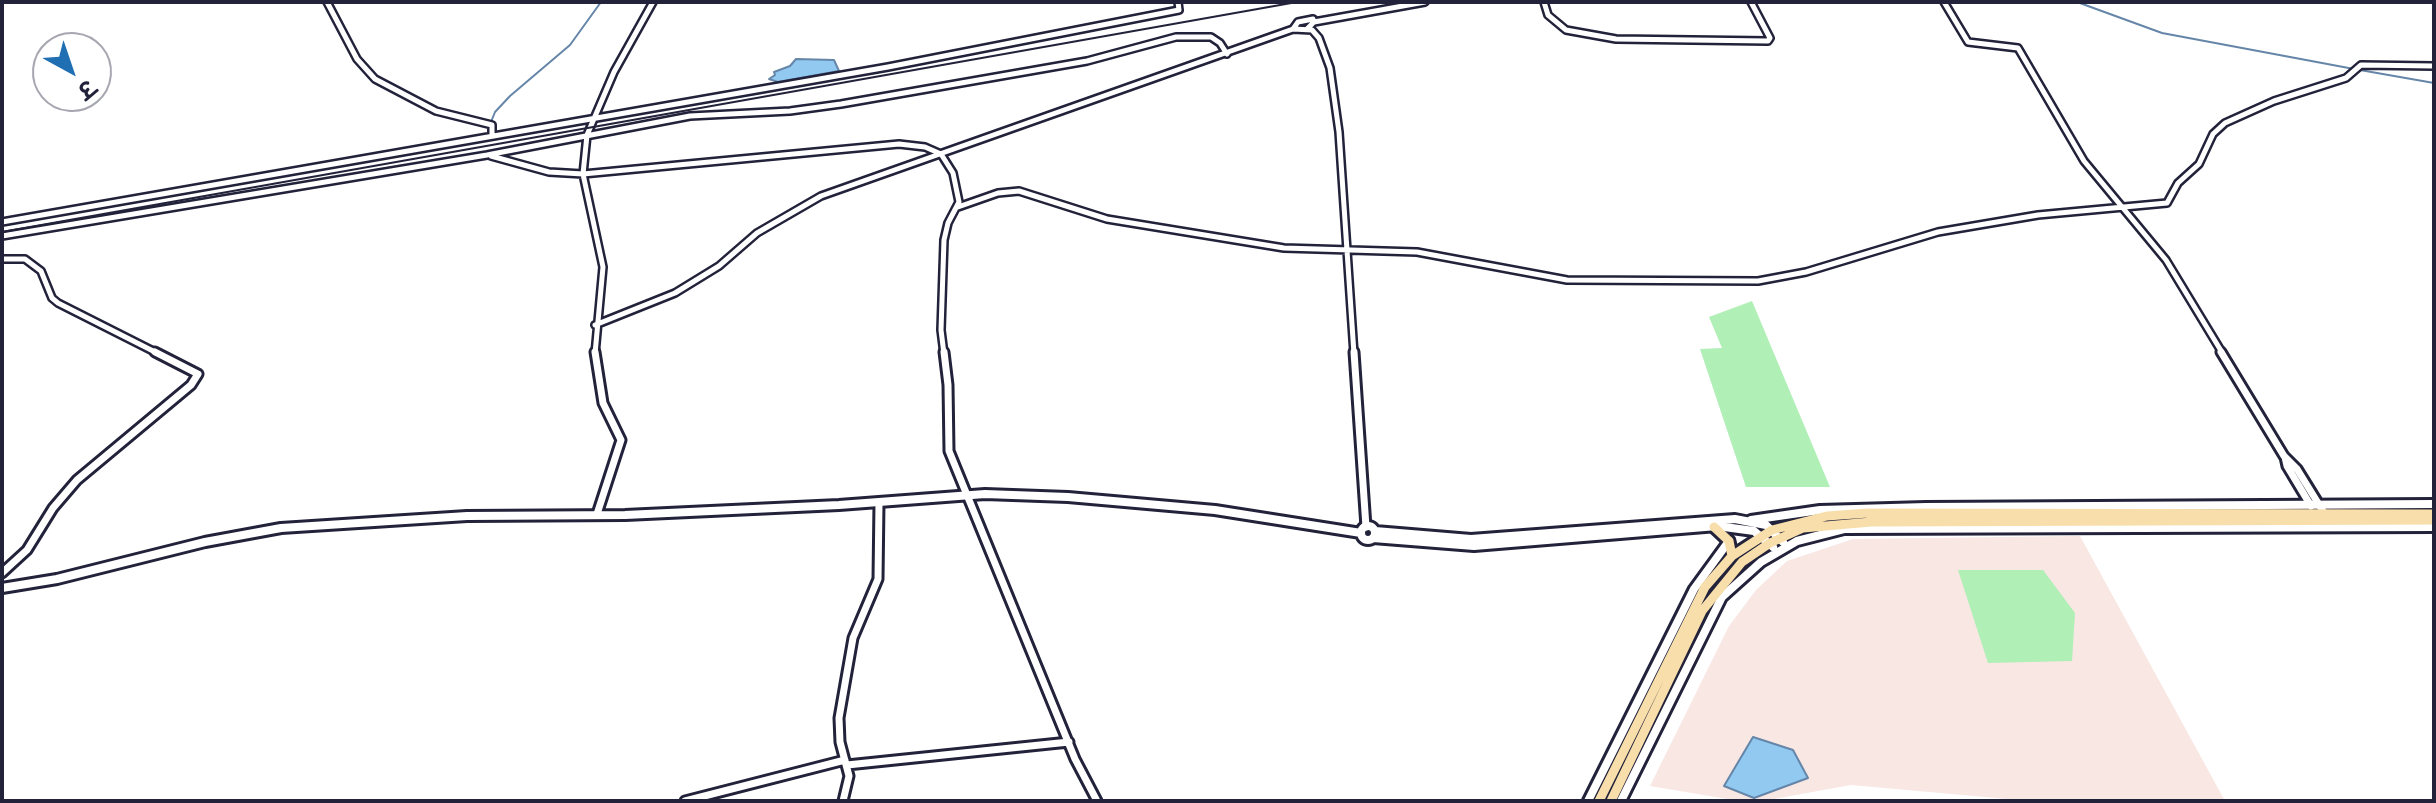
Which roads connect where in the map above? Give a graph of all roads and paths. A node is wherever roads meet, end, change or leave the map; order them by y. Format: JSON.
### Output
{"nodes":[{"id":1,"x":327,"y":2,"type":"edge"},
{"id":2,"x":653,"y":2,"type":"edge"},
{"id":3,"x":1178,"y":2,"type":"edge"},
{"id":4,"x":1407,"y":2,"type":"edge"},
{"id":5,"x":1425,"y":2,"type":"edge"},
{"id":6,"x":1544,"y":2,"type":"edge"},
{"id":7,"x":1751,"y":2,"type":"edge"},
{"id":8,"x":1944,"y":2,"type":"edge"},
{"id":9,"x":1293,"y":29,"type":"junction"},
{"id":10,"x":1307,"y":29,"type":"junction"},
{"id":11,"x":1227,"y":54,"type":"junction"},
{"id":12,"x":2434,"y":66,"type":"edge"},
{"id":13,"x":594,"y":118,"type":"junction"},
{"id":14,"x":492,"y":134,"type":"junction"},
{"id":15,"x":587,"y":135,"type":"junction"},
{"id":16,"x":941,"y":154,"type":"junction"},
{"id":17,"x":487,"y":155,"type":"junction"},
{"id":18,"x":583,"y":174,"type":"junction"},
{"id":19,"x":958,"y":207,"type":"junction"},
{"id":20,"x":2123,"y":209,"type":"junction"},
{"id":21,"x":2,"y":222,"type":"edge"},
{"id":22,"x":2,"y":236,"type":"edge"},
{"id":23,"x":1348,"y":249,"type":"junction"},
{"id":24,"x":2,"y":259,"type":"edge"},
{"id":25,"x":595,"y":325,"type":"junction"},
{"id":26,"x":966,"y":495,"type":"junction"},
{"id":27,"x":879,"y":503,"type":"junction"},
{"id":28,"x":2434,"y":504,"type":"edge"},
{"id":29,"x":597,"y":514,"type":"junction"},
{"id":30,"x":2322,"y":516,"type":"junction"},
{"id":31,"x":2434,"y":517,"type":"edge"},
{"id":32,"x":1751,"y":520,"type":"junction"},
{"id":33,"x":1714,"y":527,"type":"junction"},
{"id":34,"x":2434,"y":527,"type":"edge"},
{"id":35,"x":1369,"y":532,"type":"junction"},
{"id":36,"x":1600,"y":533,"type":"junction"},
{"id":37,"x":1762,"y":535,"type":"junction"},
{"id":38,"x":1774,"y":537,"type":"junction"},
{"id":39,"x":1729,"y":541,"type":"junction"},
{"id":40,"x":1787,"y":546,"type":"junction"},
{"id":41,"x":1777,"y":551,"type":"junction"},
{"id":42,"x":1732,"y":556,"type":"junction"},
{"id":43,"x":2,"y":573,"type":"edge"},
{"id":44,"x":2,"y":588,"type":"edge"},
{"id":45,"x":1069,"y":742,"type":"junction"},
{"id":46,"x":846,"y":763,"type":"junction"},
{"id":47,"x":685,"y":801,"type":"edge"},
{"id":48,"x":843,"y":801,"type":"edge"},
{"id":49,"x":1097,"y":801,"type":"edge"},
{"id":50,"x":1588,"y":801,"type":"edge"},
{"id":51,"x":1599,"y":801,"type":"edge"},
{"id":52,"x":1611,"y":801,"type":"edge"},
{"id":53,"x":1621,"y":801,"type":"edge"}],
"edges":[{"from":1,"to":14,"type":"street"},
{"from":2,"to":13,"type":"street"},
{"from":3,"to":13,"type":"street"},
{"from":4,"to":9,"type":"street"},
{"from":5,"to":10,"type":"street"},
{"from":6,"to":7,"type":"street"},
{"from":8,"to":20,"type":"street"},
{"from":9,"to":10,"type":"street"},
{"from":9,"to":11,"type":"street"},
{"from":10,"to":23,"type":"street"},
{"from":11,"to":15,"type":"street"},
{"from":11,"to":16,"type":"street"},
{"from":12,"to":20,"type":"street"},
{"from":13,"to":14,"type":"street"},
{"from":13,"to":15,"type":"street"},
{"from":14,"to":21,"type":"street"},
{"from":15,"to":17,"type":"street"},
{"from":15,"to":18,"type":"street"},
{"from":16,"to":18,"type":"street"},
{"from":16,"to":19,"type":"street"},
{"from":16,"to":25,"type":"street"},
{"from":17,"to":18,"type":"street"},
{"from":17,"to":22,"type":"street"},
{"from":18,"to":25,"type":"street"},
{"from":19,"to":23,"type":"street"},
{"from":19,"to":26,"type":"street"},
{"from":20,"to":23,"type":"street"},
{"from":20,"to":30,"type":"street"},
{"from":23,"to":35,"type":"street"},
{"from":24,"to":43,"type":"street"},
{"from":25,"to":29,"type":"street"},
{"from":26,"to":27,"type":"main road"},
{"from":26,"to":35,"type":"main road"},
{"from":26,"to":45,"type":"street"},
{"from":27,"to":29,"type":"main road"},
{"from":27,"to":46,"type":"street"},
{"from":28,"to":30,"type":"main road"},
{"from":29,"to":44,"type":"main road"},
{"from":30,"to":31,"type":"main road"},
{"from":30,"to":32,"type":"main road"},
{"from":30,"to":34,"type":"main road"},
{"from":30,"to":38,"type":"main road"},
{"from":30,"to":40,"type":"main road"},
{"from":32,"to":36,"type":"main road"},
{"from":32,"to":38,"type":"main road"},
{"from":33,"to":36,"type":"main road"},
{"from":33,"to":37,"type":"main road"},
{"from":33,"to":39,"type":"main road"},
{"from":35,"to":36,"type":"main road"},
{"from":37,"to":38,"type":"main road"},
{"from":37,"to":42,"type":"main road"},
{"from":38,"to":40,"type":"main road"},
{"from":38,"to":41,"type":"main road"},
{"from":38,"to":52,"type":"main road"},
{"from":39,"to":42,"type":"main road"},
{"from":39,"to":50,"type":"main road"},
{"from":40,"to":41,"type":"main road"},
{"from":41,"to":53,"type":"main road"},
{"from":42,"to":51,"type":"main road"},
{"from":45,"to":46,"type":"street"},
{"from":45,"to":49,"type":"street"},
{"from":46,"to":47,"type":"street"},
{"from":46,"to":48,"type":"street"}]}
